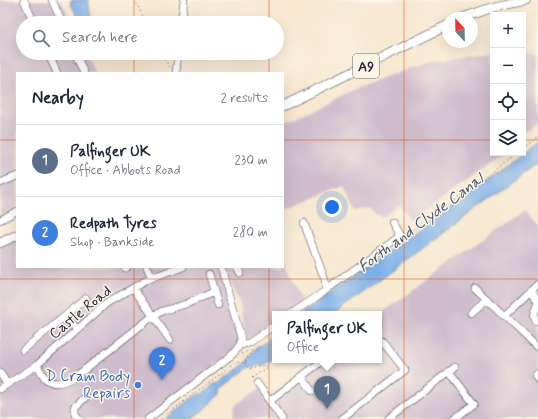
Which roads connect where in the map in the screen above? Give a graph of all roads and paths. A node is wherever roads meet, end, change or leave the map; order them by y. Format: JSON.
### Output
{"nodes":[{"id":1,"x":24,"y":0,"type":"edge"},
{"id":2,"x":52,"y":0,"type":"edge"},
{"id":3,"x":135,"y":0,"type":"edge"},
{"id":4,"x":184,"y":0,"type":"edge"},
{"id":5,"x":526,"y":0,"type":"edge"},
{"id":6,"x":478,"y":12,"type":"edge"},
{"id":7,"x":31,"y":16,"type":"edge"},
{"id":8,"x":59,"y":16,"type":"edge"},
{"id":9,"x":143,"y":16,"type":"edge"},
{"id":10,"x":182,"y":16,"type":"edge"},
{"id":11,"x":442,"y":28,"type":"edge"},
{"id":12,"x":51,"y":60,"type":"edge"},
{"id":13,"x":78,"y":60,"type":"edge"},
{"id":14,"x":165,"y":60,"type":"edge"},
{"id":15,"x":177,"y":60,"type":"edge"},
{"id":16,"x":57,"y":72,"type":"edge"},
{"id":17,"x":84,"y":72,"type":"edge"},
{"id":18,"x":176,"y":72,"type":"edge"},
{"id":19,"x":284,"y":106,"type":"edge"},
{"id":20,"x":538,"y":137,"type":"edge"},
{"id":21,"x":526,"y":146,"type":"edge"},
{"id":22,"x":513,"y":156,"type":"edge"},
{"id":23,"x":16,"y":176,"type":"edge"},
{"id":24,"x":0,"y":183,"type":"edge"},
{"id":25,"x":16,"y":211,"type":"edge"},
{"id":26,"x":0,"y":220,"type":"edge"},
{"id":27,"x":392,"y":222,"type":"dead end"},
{"id":28,"x":304,"y":223,"type":"dead end"},
{"id":29,"x":16,"y":235,"type":"edge"},
{"id":30,"x":401,"y":238,"type":"dead end"},
{"id":31,"x":0,"y":243,"type":"edge"},
{"id":32,"x":147,"y":268,"type":"edge"},
{"id":33,"x":180,"y":268,"type":"edge"},
{"id":34,"x":221,"y":268,"type":"edge"},
{"id":35,"x":209,"y":274,"type":"dead end"},
{"id":36,"x":152,"y":278,"type":"junction"},
{"id":37,"x":538,"y":284,"type":"edge"},
{"id":38,"x":133,"y":288,"type":"junction"},
{"id":39,"x":475,"y":288,"type":"dead end"},
{"id":40,"x":531,"y":290,"type":"junction"},
{"id":41,"x":324,"y":291,"type":"junction"},
{"id":42,"x":214,"y":292,"type":"junction"},
{"id":43,"x":86,"y":298,"type":"dead end"},
{"id":44,"x":487,"y":299,"type":"junction"},
{"id":45,"x":538,"y":302,"type":"edge"},
{"id":46,"x":218,"y":306,"type":"dead end"},
{"id":47,"x":295,"y":311,"type":"edge"},
{"id":48,"x":471,"y":313,"type":"dead end"},
{"id":49,"x":65,"y":316,"type":"junction"},
{"id":50,"x":153,"y":316,"type":"junction"},
{"id":51,"x":504,"y":316,"type":"junction"},
{"id":52,"x":536,"y":321,"type":"dead end"},
{"id":53,"x":272,"y":327,"type":"edge"},
{"id":54,"x":77,"y":329,"type":"junction"},
{"id":55,"x":170,"y":340,"type":"dead end"},
{"id":56,"x":382,"y":341,"type":"edge"},
{"id":57,"x":240,"y":345,"type":"junction"},
{"id":58,"x":538,"y":348,"type":"edge"},
{"id":59,"x":23,"y":350,"type":"dead end"},
{"id":60,"x":233,"y":354,"type":"junction"},
{"id":61,"x":244,"y":363,"type":"junction"},
{"id":62,"x":319,"y":363,"type":"edge"},
{"id":63,"x":37,"y":365,"type":"junction"},
{"id":64,"x":0,"y":373,"type":"edge"},
{"id":65,"x":538,"y":373,"type":"edge"},
{"id":66,"x":302,"y":377,"type":"junction"},
{"id":67,"x":538,"y":380,"type":"edge"},
{"id":68,"x":257,"y":383,"type":"joint"},
{"id":69,"x":7,"y":384,"type":"junction"},
{"id":70,"x":0,"y":389,"type":"edge"},
{"id":71,"x":312,"y":391,"type":"dead end"},
{"id":72,"x":86,"y":397,"type":"dead end"},
{"id":73,"x":270,"y":401,"type":"junction"},
{"id":74,"x":79,"y":419,"type":"edge"},
{"id":75,"x":148,"y":419,"type":"edge"},
{"id":76,"x":161,"y":419,"type":"edge"},
{"id":77,"x":282,"y":419,"type":"edge"},
{"id":78,"x":342,"y":419,"type":"edge"},
{"id":79,"x":388,"y":419,"type":"edge"},
{"id":80,"x":454,"y":419,"type":"edge"}],
"edges":[{"from":1,"to":7,"type":"street"},
{"from":2,"to":8,"type":"street"},
{"from":3,"to":9,"type":"path"},
{"from":4,"to":10,"type":"street"},
{"from":5,"to":6,"type":"main road"},
{"from":11,"to":19,"type":"main road","number":"A9"},
{"from":12,"to":16,"type":"street"},
{"from":13,"to":17,"type":"street"},
{"from":14,"to":18,"type":"path"},
{"from":15,"to":18,"type":"street"},
{"from":20,"to":21,"type":"path"},
{"from":22,"to":30,"type":"path"},
{"from":23,"to":24,"type":"street"},
{"from":25,"to":26,"type":"street"},
{"from":27,"to":41,"type":"street"},
{"from":28,"to":41,"type":"street"},
{"from":29,"to":31,"type":"main road"},
{"from":32,"to":36,"type":"street"},
{"from":33,"to":36,"type":"street","name":"Castle Road"},
{"from":34,"to":57,"type":"street"},
{"from":35,"to":42,"type":"street"},
{"from":36,"to":38,"type":"street","name":"Castle Road"},
{"from":37,"to":40,"type":"street"},
{"from":38,"to":50,"type":"street"},
{"from":38,"to":54,"type":"street","name":"Castle Road"},
{"from":39,"to":44,"type":"street"},
{"from":40,"to":45,"type":"street"},
{"from":40,"to":51,"type":"street"},
{"from":41,"to":47,"type":"street"},
{"from":42,"to":46,"type":"street"},
{"from":42,"to":50,"type":"street"},
{"from":43,"to":49,"type":"street"},
{"from":44,"to":48,"type":"street"},
{"from":44,"to":51,"type":"street"},
{"from":45,"to":52,"type":"street"},
{"from":49,"to":54,"type":"street"},
{"from":49,"to":59,"type":"street"},
{"from":50,"to":55,"type":"street"},
{"from":50,"to":63,"type":"street"},
{"from":51,"to":58,"type":"street"},
{"from":53,"to":57,"type":"street"},
{"from":54,"to":63,"type":"street","name":"Castle Road"},
{"from":56,"to":78,"type":"street"},
{"from":57,"to":60,"type":"street"},
{"from":60,"to":61,"type":"path"},
{"from":60,"to":75,"type":"street"},
{"from":61,"to":68,"type":"path"},
{"from":61,"to":76,"type":"path"},
{"from":62,"to":66,"type":"street"},
{"from":63,"to":69,"type":"street","name":"Castle Road"},
{"from":64,"to":69,"type":"street"},
{"from":65,"to":67,"type":"street"},
{"from":66,"to":71,"type":"street"},
{"from":66,"to":73,"type":"street"},
{"from":68,"to":73,"type":"street"},
{"from":69,"to":70,"type":"street","name":"Castle Road"},
{"from":72,"to":74,"type":"street"},
{"from":73,"to":77,"type":"street"},
{"from":79,"to":80,"type":"street"}]}
